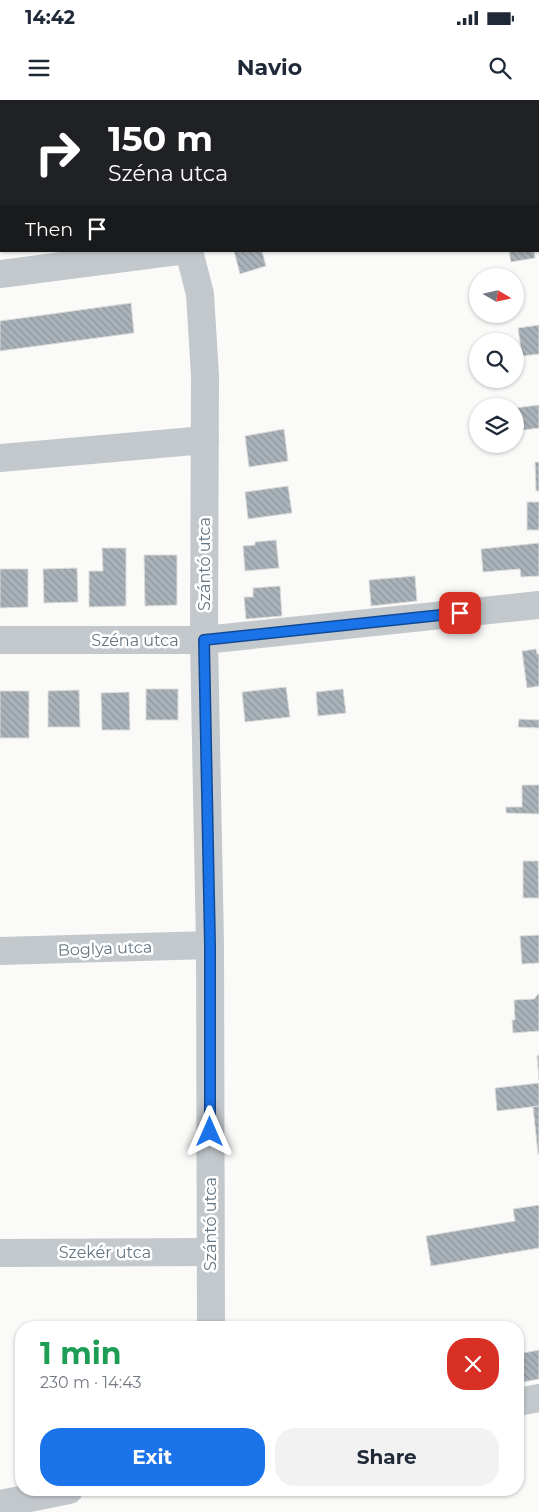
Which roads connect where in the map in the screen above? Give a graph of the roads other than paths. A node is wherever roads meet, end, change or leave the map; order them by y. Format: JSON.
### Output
{"nodes":[{"id":1,"x":170,"y":252,"type":"edge"},
{"id":2,"x":189,"y":252,"type":"edge"},
{"id":3,"x":0,"y":274,"type":"edge"},
{"id":4,"x":205,"y":440,"type":"junction"},
{"id":5,"x":0,"y":458,"type":"edge"},
{"id":6,"x":539,"y":605,"type":"edge"},
{"id":7,"x":0,"y":640,"type":"edge"},
{"id":8,"x":204,"y":640,"type":"junction"},
{"id":9,"x":210,"y":946,"type":"junction"},
{"id":10,"x":0,"y":951,"type":"edge"},
{"id":11,"x":210,"y":1252,"type":"junction"},
{"id":12,"x":0,"y":1253,"type":"edge"},
{"id":13,"x":211,"y":1321,"type":"edge"},
{"id":14,"x":539,"y":1398,"type":"edge"},
{"id":15,"x":524,"y":1401,"type":"edge"},
{"id":16,"x":39,"y":1496,"type":"edge"},
{"id":17,"x":0,"y":1504,"type":"edge"}],
"edges":[{"from":1,"to":3,"type":"street"},
{"from":2,"to":4,"type":"street","name":"Szántó utca"},
{"from":4,"to":5,"type":"street"},
{"from":4,"to":8,"type":"street","name":"Szántó utca"},
{"from":6,"to":8,"type":"street","name":"Széna utca"},
{"from":7,"to":8,"type":"street","name":"Széna utca"},
{"from":8,"to":9,"type":"street","name":"Szántó utca"},
{"from":9,"to":10,"type":"street","name":"Boglya utca"},
{"from":9,"to":11,"type":"street","name":"Szántó utca"},
{"from":11,"to":12,"type":"street","name":"Szekér utca"},
{"from":11,"to":13,"type":"street","name":"Szántó utca"},
{"from":14,"to":15,"type":"street"},
{"from":16,"to":17,"type":"street"}]}
